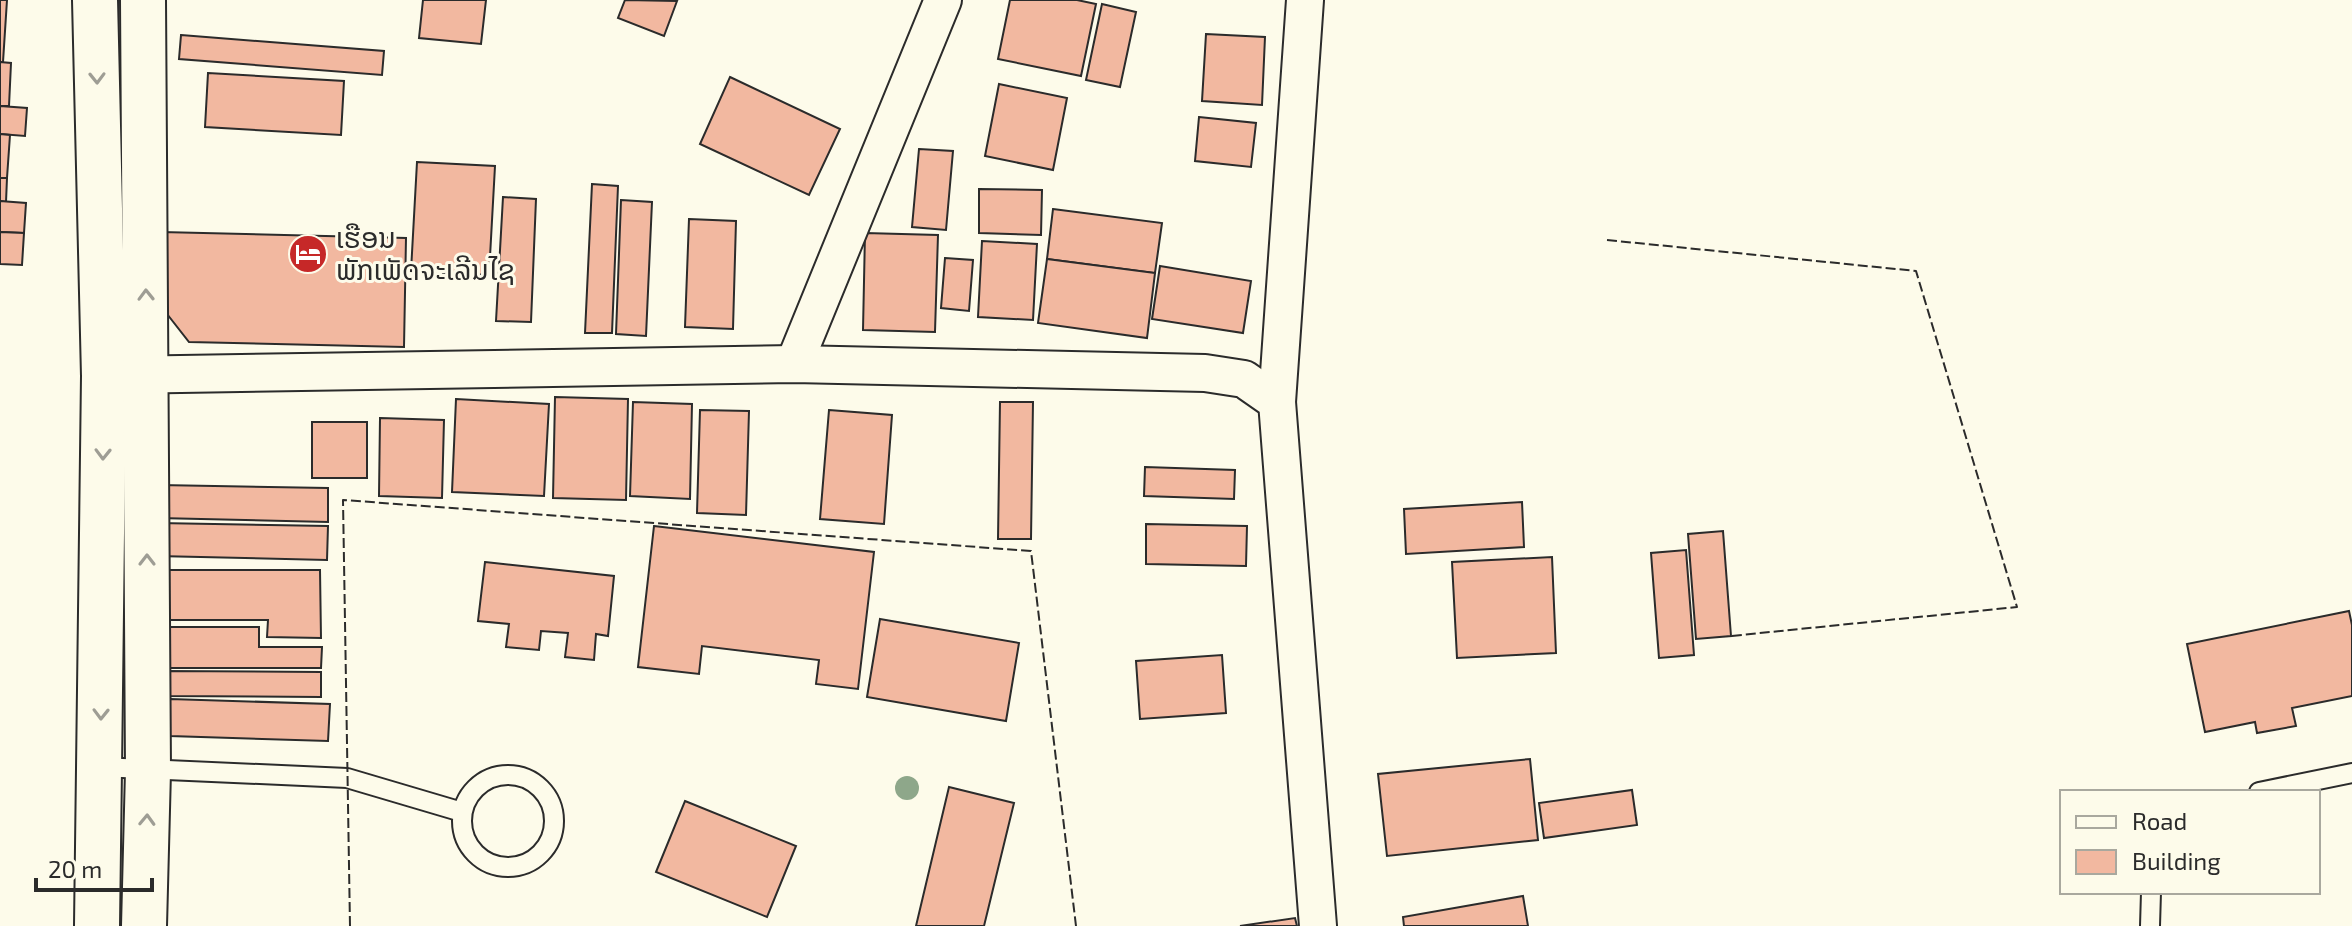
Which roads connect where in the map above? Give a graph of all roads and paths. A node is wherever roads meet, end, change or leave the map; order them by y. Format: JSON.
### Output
{"nodes":[{"id":1,"x":95,"y":0,"type":"edge"},
{"id":2,"x":143,"y":0,"type":"edge"},
{"id":3,"x":943,"y":0,"type":"edge"},
{"id":4,"x":1305,"y":0,"type":"edge"},
{"id":5,"x":794,"y":364,"type":"junction"},
{"id":6,"x":125,"y":374,"type":"junction"},
{"id":7,"x":1277,"y":402,"type":"junction"},
{"id":8,"x":100,"y":767,"type":"junction"},
{"id":9,"x":148,"y":771,"type":"junction"},
{"id":10,"x":2352,"y":773,"type":"edge"},
{"id":11,"x":2269,"y":790,"type":"edge"},
{"id":12,"x":462,"y":812,"type":"junction"},
{"id":13,"x":2151,"y":894,"type":"edge"},
{"id":14,"x":97,"y":926,"type":"edge"},
{"id":15,"x":144,"y":926,"type":"edge"},
{"id":16,"x":1318,"y":926,"type":"edge"},
{"id":17,"x":2150,"y":926,"type":"edge"}],
"edges":[{"from":1,"to":6,"type":"highway","one_way":true},
{"from":6,"to":2,"type":"highway","one_way":true},
{"from":3,"to":5,"type":"street"},
{"from":4,"to":7,"type":"street"},
{"from":5,"to":6,"type":"street"},
{"from":5,"to":7,"type":"street"},
{"from":6,"to":8,"type":"highway","one_way":true},
{"from":9,"to":6,"type":"highway","one_way":true},
{"from":7,"to":16,"type":"street"},
{"from":8,"to":9,"type":"lane"},
{"from":8,"to":14,"type":"highway"},
{"from":9,"to":12,"type":"lane"},
{"from":15,"to":9,"type":"highway","one_way":true},
{"from":10,"to":11,"type":"lane"},
{"from":12,"to":12,"type":"lane"},
{"from":13,"to":17,"type":"lane"}]}
